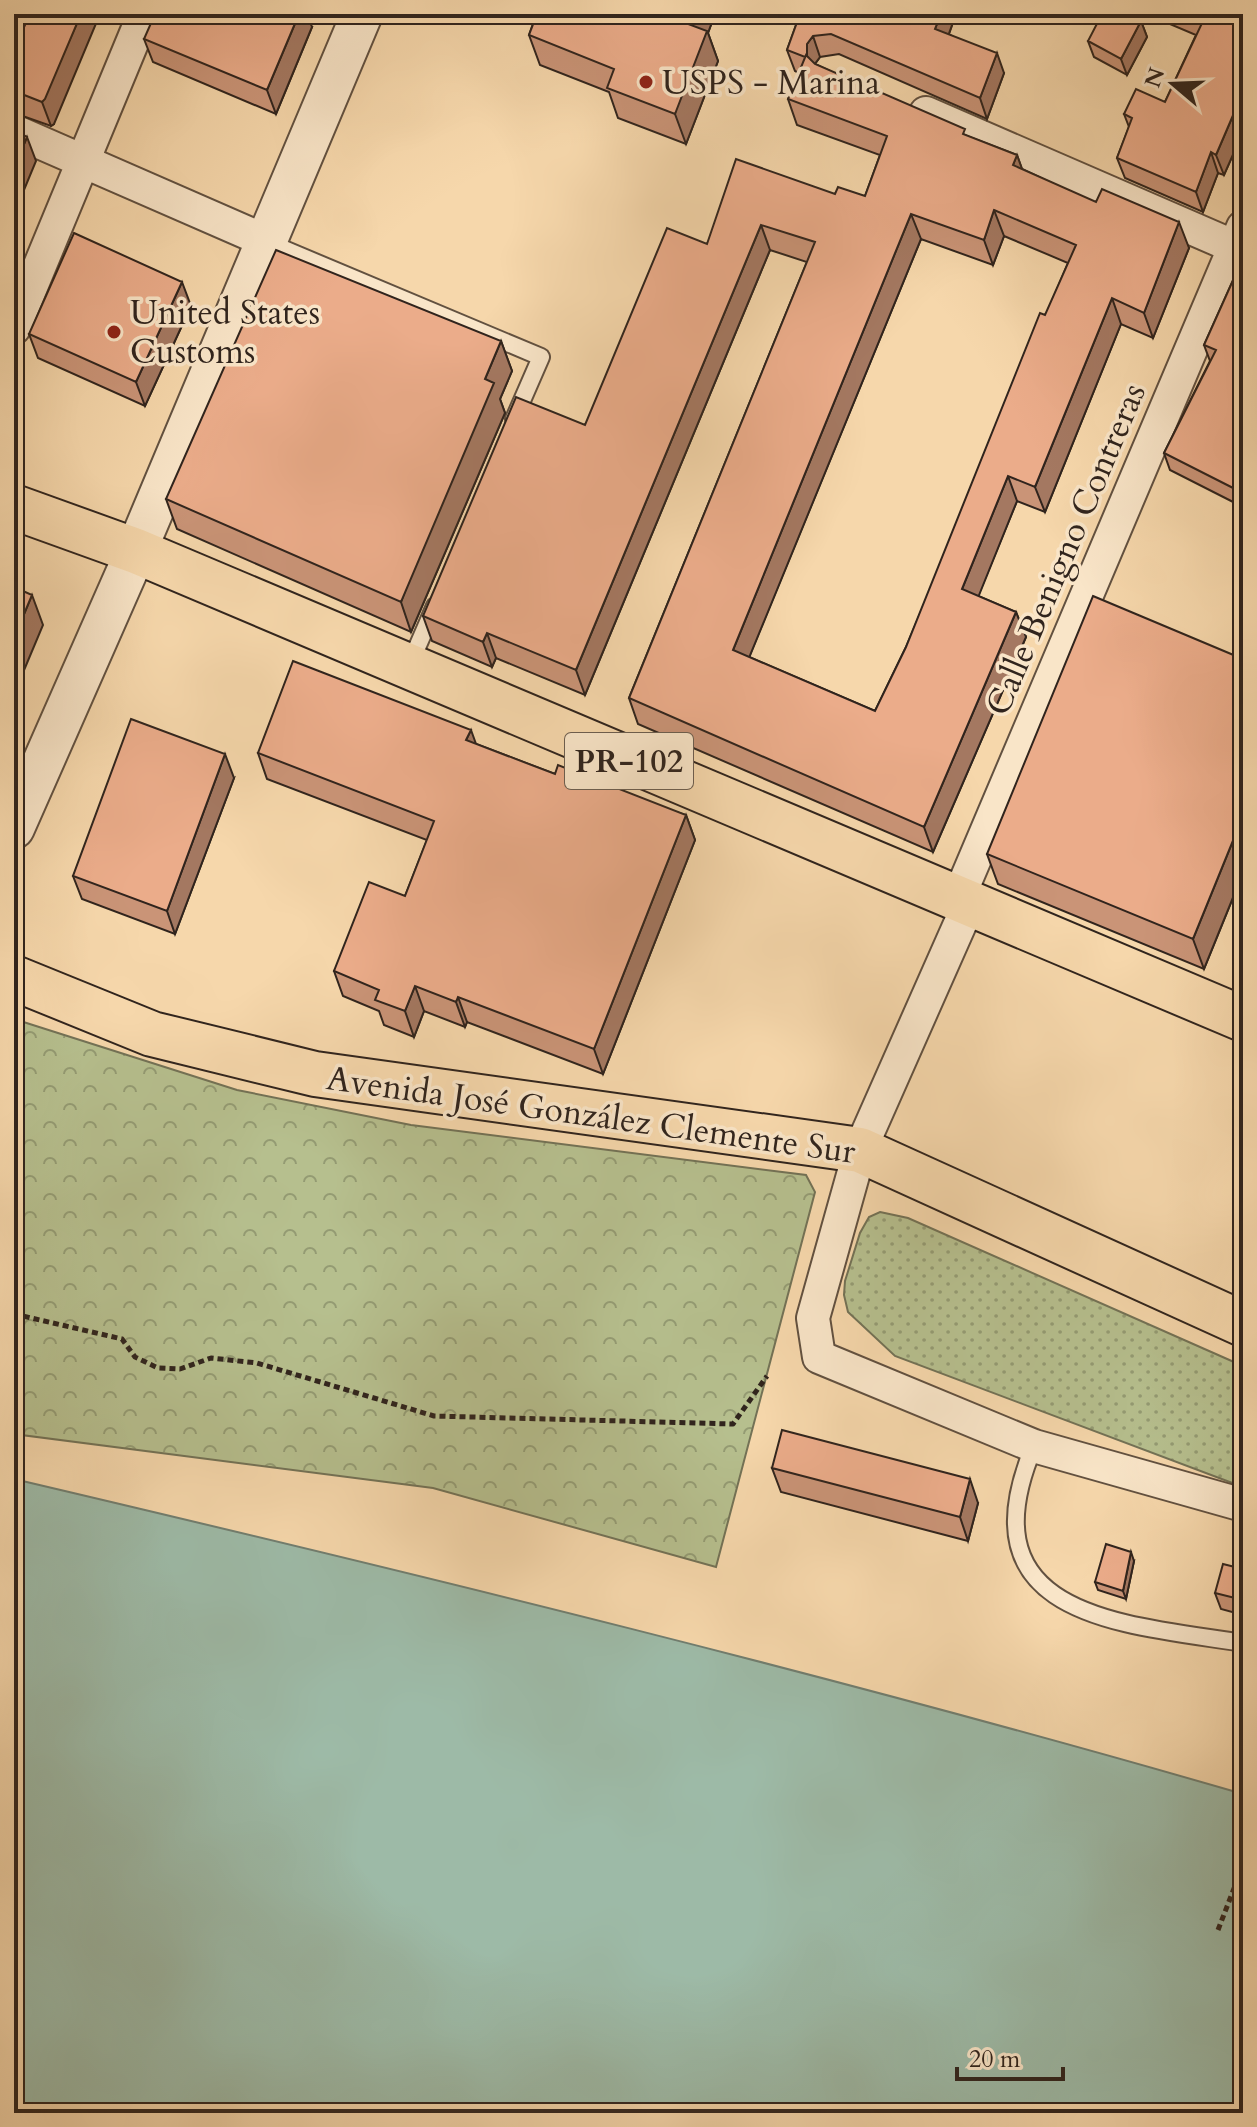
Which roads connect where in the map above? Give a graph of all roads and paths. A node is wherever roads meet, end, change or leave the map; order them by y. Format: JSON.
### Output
{"nodes":[{"id":1,"x":144,"y":14,"type":"edge"},
{"id":2,"x":362,"y":14,"type":"edge"},
{"id":3,"x":904,"y":103,"type":"edge"},
{"id":4,"x":14,"y":131,"type":"edge"},
{"id":5,"x":83,"y":164,"type":"junction"},
{"id":6,"x":1239,"y":237,"type":"edge"},
{"id":7,"x":266,"y":241,"type":"junction"},
{"id":8,"x":14,"y":328,"type":"edge"},
{"id":9,"x":510,"y":429,"type":"edge"},
{"id":10,"x":14,"y":507,"type":"edge"},
{"id":11,"x":136,"y":551,"type":"junction"},
{"id":12,"x":443,"y":586,"type":"edge"},
{"id":13,"x":409,"y":667,"type":"junction"},
{"id":14,"x":14,"y":828,"type":"edge"},
{"id":15,"x":962,"y":903,"type":"junction"},
{"id":16,"x":14,"y":978,"type":"edge"},
{"id":17,"x":1243,"y":1019,"type":"edge"},
{"id":18,"x":860,"y":1150,"type":"junction"},
{"id":19,"x":14,"y":1314,"type":"edge"},
{"id":20,"x":1243,"y":1324,"type":"edge"},
{"id":21,"x":767,"y":1376,"type":"dead end"},
{"id":22,"x":1034,"y":1446,"type":"junction"},
{"id":23,"x":1243,"y":1505,"type":"edge"},
{"id":24,"x":1243,"y":1643,"type":"edge"},
{"id":25,"x":1243,"y":1865,"type":"edge"},
{"id":26,"x":1218,"y":1930,"type":"dead end"}],
"edges":[{"from":1,"to":5,"type":"street"},
{"from":2,"to":7,"type":"street"},
{"from":3,"to":6,"type":"street"},
{"from":4,"to":5,"type":"street"},
{"from":5,"to":7,"type":"street"},
{"from":5,"to":8,"type":"street"},
{"from":6,"to":15,"type":"street","name":"Calle Benigno Contreras"},
{"from":7,"to":9,"type":"lane"},
{"from":7,"to":11,"type":"street"},
{"from":10,"to":11,"type":"main road","number":"PR-102"},
{"from":11,"to":13,"type":"main road","number":"PR-102"},
{"from":11,"to":14,"type":"street"},
{"from":12,"to":13,"type":"lane"},
{"from":13,"to":15,"type":"main road","number":"PR-102"},
{"from":15,"to":17,"type":"main road","number":"PR-102"},
{"from":15,"to":18,"type":"street","name":"Calle Benigno Contreras"},
{"from":16,"to":18,"type":"main road","name":"Avenida José González Clemente Sur"},
{"from":18,"to":20,"type":"main road","name":"Avenida José González Clemente Sur"},
{"from":18,"to":22,"type":"street","name":"Calle Benigno Contreras"},
{"from":19,"to":21,"type":"path"},
{"from":22,"to":23,"type":"street"},
{"from":22,"to":24,"type":"lane"},
{"from":25,"to":26,"type":"path"}]}
